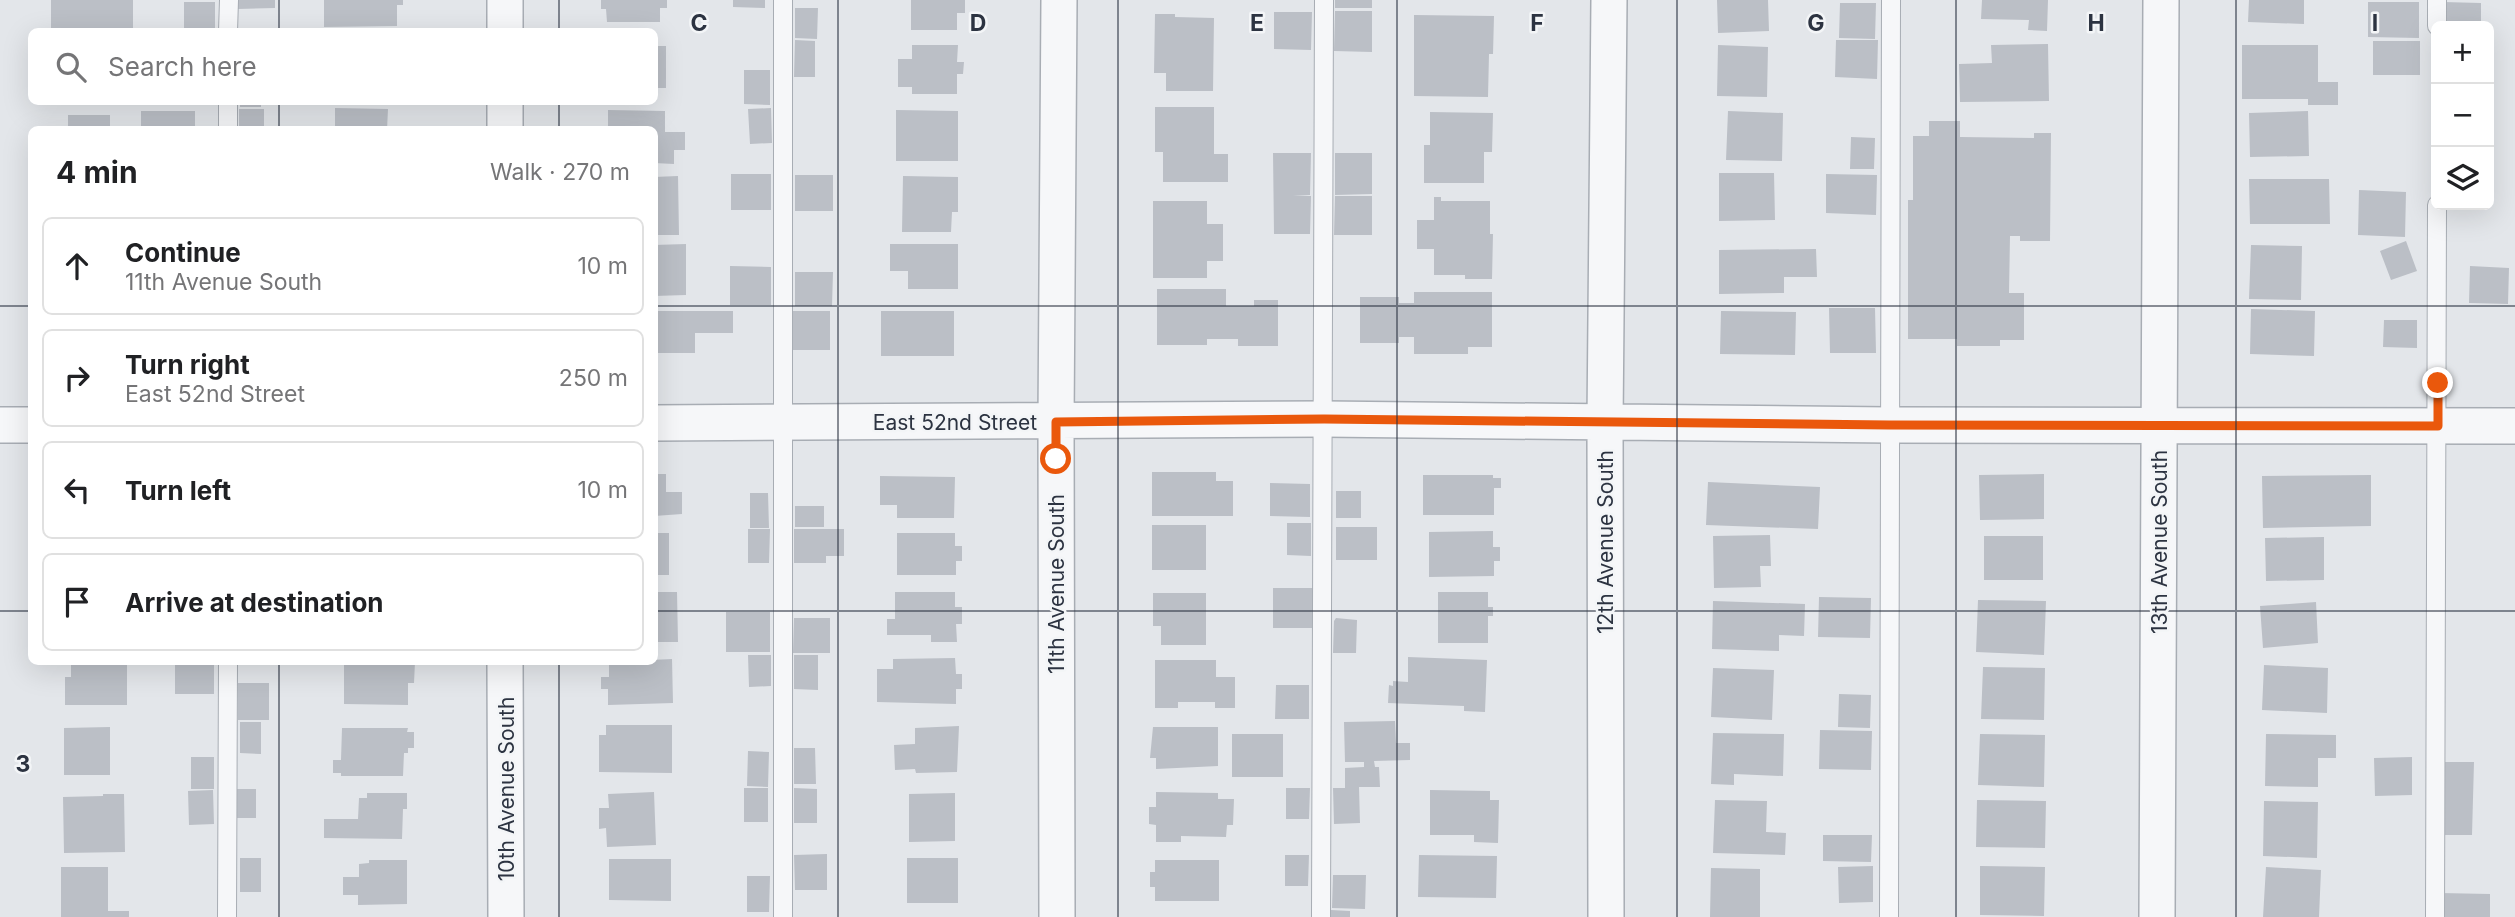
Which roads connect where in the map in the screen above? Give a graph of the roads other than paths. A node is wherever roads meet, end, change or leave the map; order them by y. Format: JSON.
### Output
{"nodes":[{"id":1,"x":229,"y":0,"type":"edge"},
{"id":2,"x":505,"y":0,"type":"edge"},
{"id":3,"x":783,"y":0,"type":"edge"},
{"id":4,"x":1059,"y":0,"type":"edge"},
{"id":5,"x":1324,"y":0,"type":"edge"},
{"id":6,"x":1609,"y":0,"type":"edge"},
{"id":7,"x":1891,"y":0,"type":"edge"},
{"id":8,"x":2161,"y":0,"type":"edge"},
{"id":9,"x":2437,"y":0,"type":"edge"},
{"id":10,"x":2437,"y":21,"type":"edge"},
{"id":11,"x":229,"y":28,"type":"edge"},
{"id":12,"x":505,"y":28,"type":"edge"},
{"id":13,"x":228,"y":105,"type":"edge"},
{"id":14,"x":505,"y":105,"type":"edge"},
{"id":15,"x":228,"y":126,"type":"edge"},
{"id":16,"x":505,"y":126,"type":"edge"},
{"id":17,"x":2437,"y":210,"type":"edge"},
{"id":18,"x":1324,"y":419,"type":"junction"},
{"id":19,"x":1056,"y":422,"type":"junction"},
{"id":20,"x":1605,"y":422,"type":"junction"},
{"id":21,"x":658,"y":423,"type":"edge"},
{"id":22,"x":782,"y":424,"type":"junction"},
{"id":23,"x":0,"y":425,"type":"edge"},
{"id":24,"x":28,"y":425,"type":"edge"},
{"id":25,"x":1889,"y":425,"type":"junction"},
{"id":26,"x":2159,"y":426,"type":"junction"},
{"id":27,"x":2438,"y":426,"type":"junction"},
{"id":28,"x":2515,"y":426,"type":"edge"},
{"id":29,"x":228,"y":665,"type":"edge"},
{"id":30,"x":505,"y":665,"type":"edge"},
{"id":31,"x":227,"y":917,"type":"edge"},
{"id":32,"x":506,"y":917,"type":"edge"},
{"id":33,"x":783,"y":917,"type":"edge"},
{"id":34,"x":1057,"y":917,"type":"edge"},
{"id":35,"x":1321,"y":917,"type":"edge"},
{"id":36,"x":1606,"y":917,"type":"edge"},
{"id":37,"x":1889,"y":917,"type":"edge"},
{"id":38,"x":2157,"y":917,"type":"edge"},
{"id":39,"x":2435,"y":917,"type":"edge"}],
"edges":[{"from":1,"to":11,"type":"lane"},
{"from":2,"to":12,"type":"street"},
{"from":3,"to":22,"type":"lane"},
{"from":4,"to":19,"type":"street","name":"11th Avenue South"},
{"from":5,"to":18,"type":"lane"},
{"from":6,"to":20,"type":"street","name":"12th Avenue South"},
{"from":7,"to":25,"type":"lane"},
{"from":8,"to":26,"type":"street","name":"13th Avenue South"},
{"from":9,"to":10,"type":"lane"},
{"from":13,"to":15,"type":"lane"},
{"from":14,"to":16,"type":"street"},
{"from":17,"to":27,"type":"lane"},
{"from":18,"to":19,"type":"street","name":"East 52nd Street"},
{"from":18,"to":20,"type":"street","name":"East 52nd Street"},
{"from":18,"to":35,"type":"lane"},
{"from":19,"to":22,"type":"street","name":"East 52nd Street"},
{"from":19,"to":34,"type":"street","name":"11th Avenue South"},
{"from":20,"to":25,"type":"street","name":"East 52nd Street"},
{"from":20,"to":36,"type":"street","name":"12th Avenue South"},
{"from":21,"to":22,"type":"street","name":"East 52nd Street"},
{"from":22,"to":33,"type":"lane"},
{"from":23,"to":24,"type":"street"},
{"from":25,"to":26,"type":"street","name":"East 52nd Street"},
{"from":25,"to":37,"type":"lane"},
{"from":26,"to":27,"type":"street","name":"East 52nd Street"},
{"from":26,"to":38,"type":"street","name":"13th Avenue South"},
{"from":27,"to":28,"type":"street","name":"East 52nd Street"},
{"from":27,"to":39,"type":"lane"},
{"from":29,"to":31,"type":"lane"},
{"from":30,"to":32,"type":"street","name":"10th Avenue South"}]}
